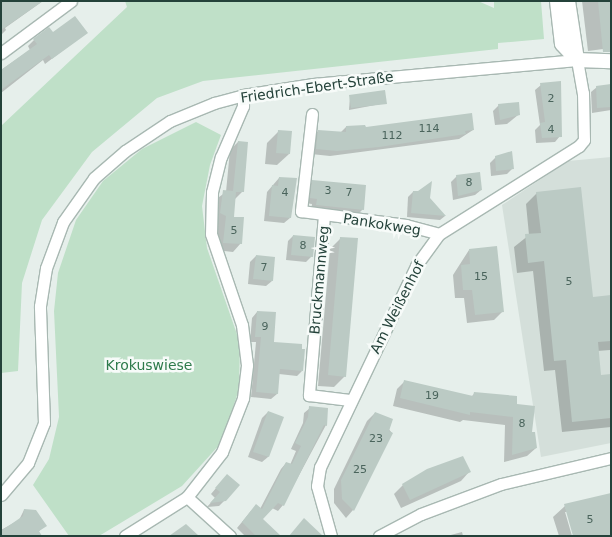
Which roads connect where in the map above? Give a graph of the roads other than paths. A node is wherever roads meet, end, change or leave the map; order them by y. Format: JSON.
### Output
{"nodes":[{"id":1,"x":71,"y":1,"type":"edge"},
{"id":2,"x":557,"y":1,"type":"edge"},
{"id":3,"x":568,"y":1,"type":"edge"},
{"id":4,"x":1,"y":53,"type":"edge"},
{"id":5,"x":577,"y":60,"type":"junction"},
{"id":6,"x":611,"y":61,"type":"edge"},
{"id":7,"x":243,"y":95,"type":"junction"},
{"id":8,"x":312,"y":114,"type":"dead end"},
{"id":9,"x":324,"y":215,"type":"junction"},
{"id":10,"x":439,"y":234,"type":"junction"},
{"id":11,"x":350,"y":400,"type":"junction"},
{"id":12,"x":611,"y":458,"type":"edge"},
{"id":13,"x":1,"y":495,"type":"edge"},
{"id":14,"x":187,"y":497,"type":"junction"},
{"id":15,"x":125,"y":536,"type":"edge"},
{"id":16,"x":230,"y":536,"type":"edge"},
{"id":17,"x":331,"y":536,"type":"edge"},
{"id":18,"x":379,"y":536,"type":"edge"}],
"edges":[{"from":1,"to":4,"type":"street"},
{"from":2,"to":5,"type":"street"},
{"from":3,"to":5,"type":"street"},
{"from":5,"to":6,"type":"street"},
{"from":5,"to":7,"type":"street","name":"Friedrich-Ebert-Straße"},
{"from":5,"to":10,"type":"street","name":"Am Weißenhof"},
{"from":7,"to":13,"type":"street","name":"Friedrich-Ebert-Straße"},
{"from":7,"to":14,"type":"street"},
{"from":8,"to":9,"type":"street","name":"Bruckmannweg"},
{"from":9,"to":10,"type":"street","name":"Pankokweg"},
{"from":9,"to":11,"type":"street","name":"Bruckmannweg"},
{"from":10,"to":11,"type":"street","name":"Am Weißenhof"},
{"from":11,"to":17,"type":"street","name":"Am Weißenhof"},
{"from":12,"to":18,"type":"street"},
{"from":14,"to":15,"type":"street"},
{"from":14,"to":16,"type":"street"}]}
